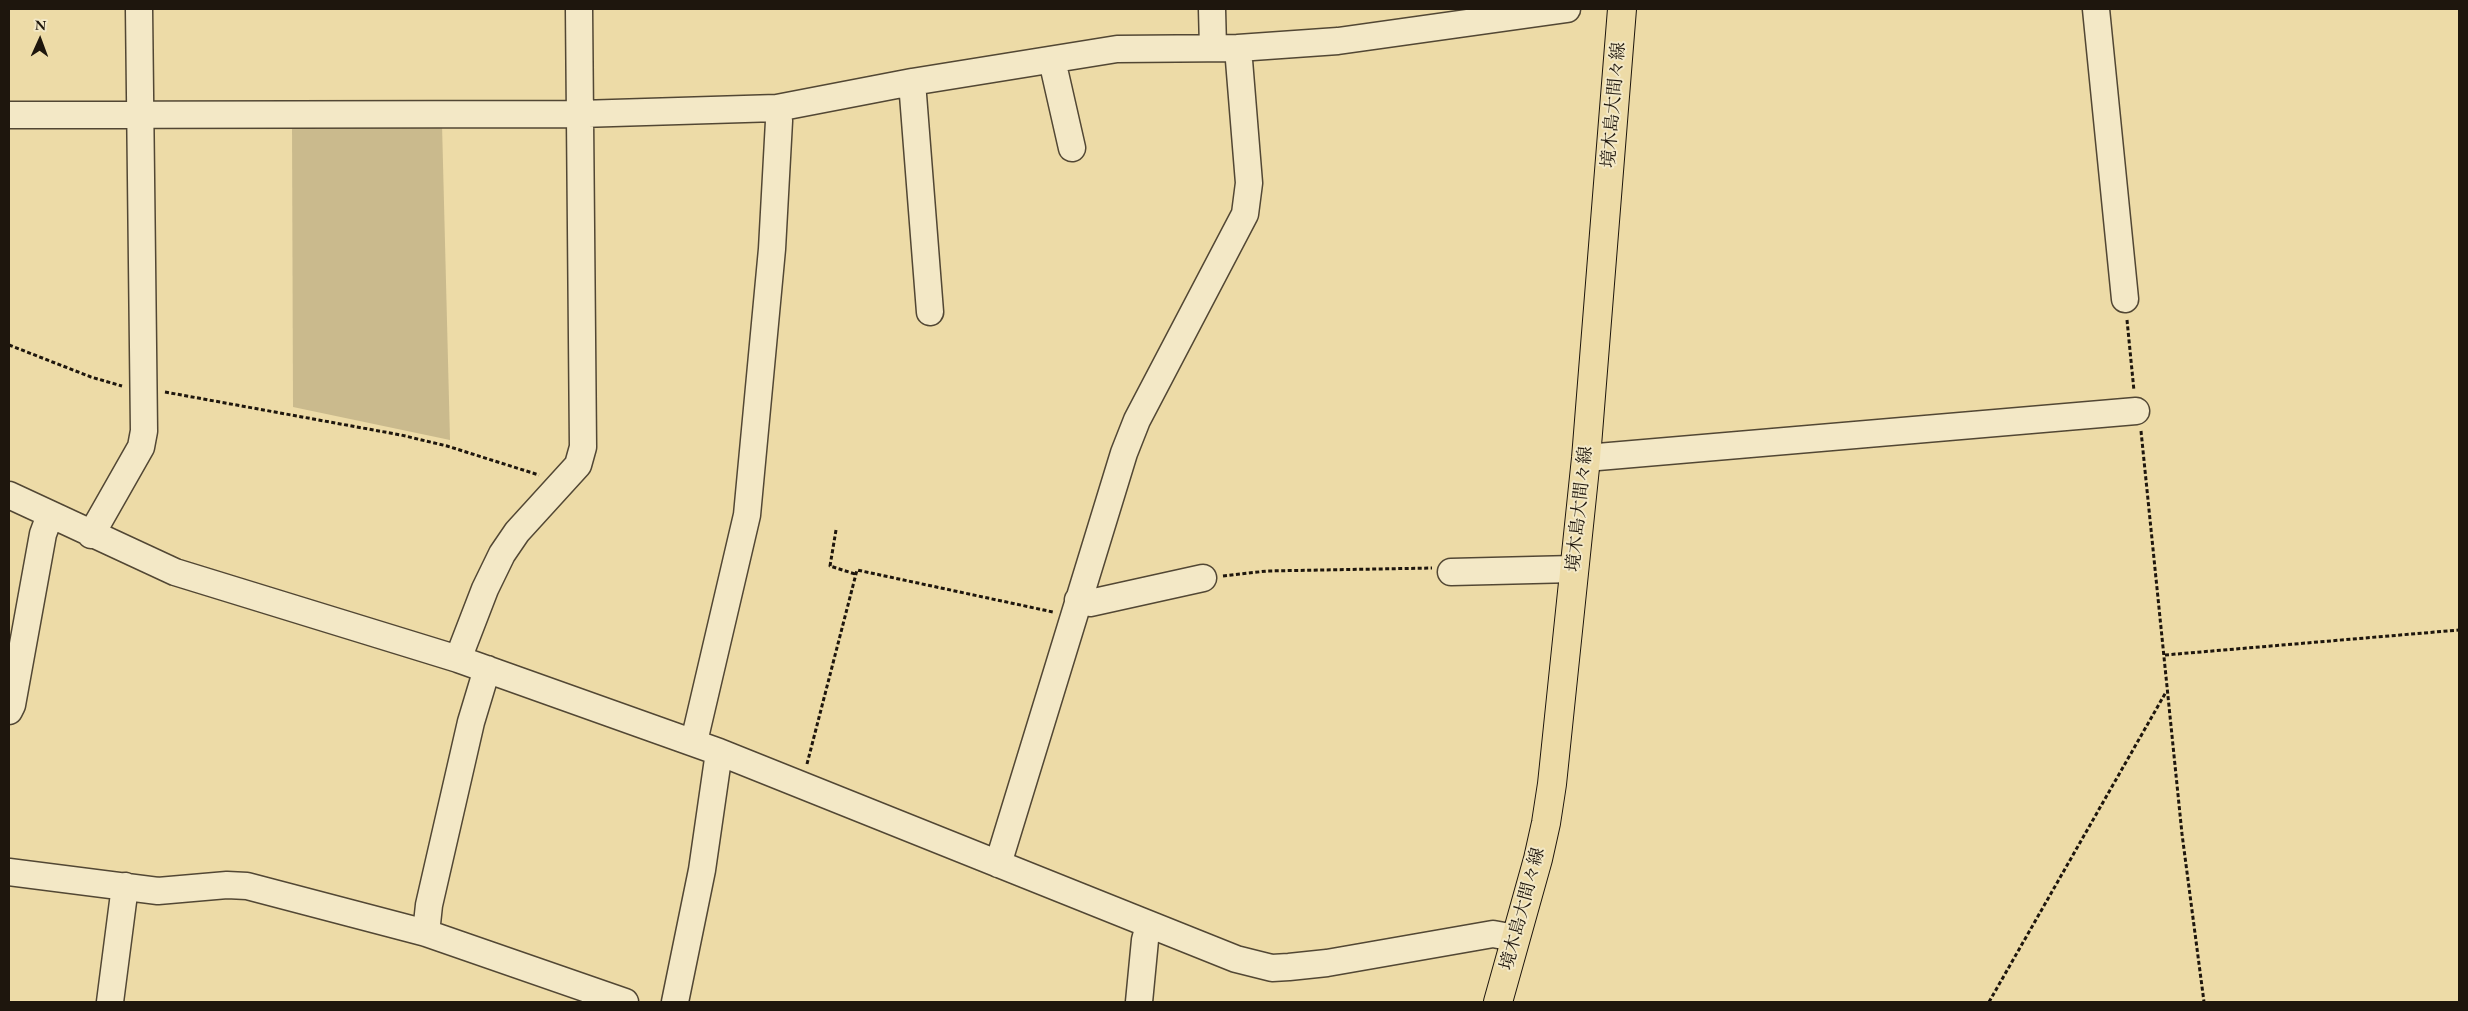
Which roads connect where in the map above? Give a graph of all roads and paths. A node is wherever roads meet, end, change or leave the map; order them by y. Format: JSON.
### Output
{"nodes":[{"id":1,"x":139,"y":9,"type":"edge"},
{"id":2,"x":579,"y":9,"type":"edge"},
{"id":3,"x":1212,"y":9,"type":"edge"},
{"id":4,"x":1567,"y":9,"type":"edge"},
{"id":5,"x":1622,"y":9,"type":"edge"},
{"id":6,"x":2096,"y":9,"type":"edge"},
{"id":7,"x":1226,"y":48,"type":"junction"},
{"id":8,"x":1052,"y":60,"type":"junction"},
{"id":9,"x":912,"y":82,"type":"junction"},
{"id":10,"x":777,"y":108,"type":"junction"},
{"id":11,"x":580,"y":114,"type":"junction"},
{"id":12,"x":9,"y":115,"type":"edge"},
{"id":13,"x":140,"y":116,"type":"junction"},
{"id":14,"x":1072,"y":148,"type":"dead end"},
{"id":15,"x":2125,"y":299,"type":"joint"},
{"id":16,"x":930,"y":312,"type":"dead end"},
{"id":17,"x":9,"y":345,"type":"edge"},
{"id":18,"x":142,"y":388,"type":"junction"},
{"id":19,"x":2136,"y":411,"type":"junction"},
{"id":20,"x":1586,"y":458,"type":"junction"},
{"id":21,"x":564,"y":483,"type":"junction"},
{"id":22,"x":9,"y":495,"type":"edge"},
{"id":23,"x":50,"y":515,"type":"junction"},
{"id":24,"x":836,"y":530,"type":"dead end"},
{"id":25,"x":91,"y":535,"type":"junction"},
{"id":26,"x":1574,"y":569,"type":"junction"},
{"id":27,"x":1451,"y":572,"type":"joint"},
{"id":28,"x":855,"y":574,"type":"junction"},
{"id":29,"x":1202,"y":578,"type":"joint"},
{"id":30,"x":1076,"y":608,"type":"junction"},
{"id":31,"x":2459,"y":630,"type":"edge"},
{"id":32,"x":2165,"y":655,"type":"junction"},
{"id":33,"x":458,"y":659,"type":"junction"},
{"id":34,"x":487,"y":669,"type":"junction"},
{"id":35,"x":2167,"y":691,"type":"junction"},
{"id":36,"x":9,"y":711,"type":"edge"},
{"id":37,"x":692,"y":742,"type":"junction"},
{"id":38,"x":720,"y":752,"type":"junction"},
{"id":39,"x":802,"y":785,"type":"junction"},
{"id":40,"x":998,"y":864,"type":"junction"},
{"id":41,"x":9,"y":872,"type":"edge"},
{"id":42,"x":125,"y":886,"type":"junction"},
{"id":43,"x":1150,"y":925,"type":"junction"},
{"id":44,"x":426,"y":933,"type":"junction"},
{"id":45,"x":1515,"y":938,"type":"junction"},
{"id":46,"x":110,"y":1002,"type":"edge"},
{"id":47,"x":625,"y":1002,"type":"edge"},
{"id":48,"x":675,"y":1002,"type":"edge"},
{"id":49,"x":1139,"y":1002,"type":"edge"},
{"id":50,"x":1498,"y":1002,"type":"edge"},
{"id":51,"x":1989,"y":1002,"type":"edge"},
{"id":52,"x":2204,"y":1002,"type":"edge"}],
"edges":[{"from":1,"to":13,"type":"street"},
{"from":2,"to":11,"type":"street"},
{"from":3,"to":7,"type":"street"},
{"from":4,"to":7,"type":"street"},
{"from":5,"to":20,"type":"main road","name":"境木島大間々線"},
{"from":6,"to":15,"type":"street"},
{"from":7,"to":8,"type":"street"},
{"from":7,"to":30,"type":"street"},
{"from":8,"to":9,"type":"street"},
{"from":8,"to":14,"type":"street"},
{"from":9,"to":10,"type":"street"},
{"from":9,"to":16,"type":"street"},
{"from":10,"to":11,"type":"street"},
{"from":10,"to":37,"type":"street"},
{"from":11,"to":13,"type":"street"},
{"from":11,"to":21,"type":"street"},
{"from":12,"to":13,"type":"street"},
{"from":13,"to":18,"type":"street"},
{"from":15,"to":19,"type":"path"},
{"from":17,"to":18,"type":"path"},
{"from":18,"to":21,"type":"path"},
{"from":18,"to":25,"type":"street"},
{"from":19,"to":20,"type":"street"},
{"from":19,"to":32,"type":"path"},
{"from":20,"to":26,"type":"main road","name":"境木島大間々線"},
{"from":21,"to":33,"type":"street"},
{"from":22,"to":23,"type":"street"},
{"from":23,"to":25,"type":"street"},
{"from":23,"to":36,"type":"street"},
{"from":24,"to":28,"type":"path"},
{"from":25,"to":33,"type":"street"},
{"from":26,"to":27,"type":"street"},
{"from":26,"to":45,"type":"main road","name":"境木島大間々線"},
{"from":27,"to":29,"type":"path"},
{"from":28,"to":30,"type":"path"},
{"from":28,"to":39,"type":"path"},
{"from":29,"to":30,"type":"street"},
{"from":30,"to":40,"type":"street"},
{"from":31,"to":32,"type":"path"},
{"from":32,"to":35,"type":"path"},
{"from":33,"to":34,"type":"street"},
{"from":34,"to":37,"type":"street"},
{"from":34,"to":44,"type":"street"},
{"from":35,"to":51,"type":"path"},
{"from":35,"to":52,"type":"path"},
{"from":37,"to":38,"type":"street"},
{"from":38,"to":39,"type":"street"},
{"from":38,"to":48,"type":"street"},
{"from":39,"to":40,"type":"street"},
{"from":40,"to":43,"type":"street"},
{"from":41,"to":42,"type":"street"},
{"from":42,"to":44,"type":"street"},
{"from":42,"to":46,"type":"street"},
{"from":43,"to":45,"type":"street"},
{"from":43,"to":49,"type":"street"},
{"from":44,"to":47,"type":"street"},
{"from":45,"to":50,"type":"main road","name":"境木島大間々線"}]}
